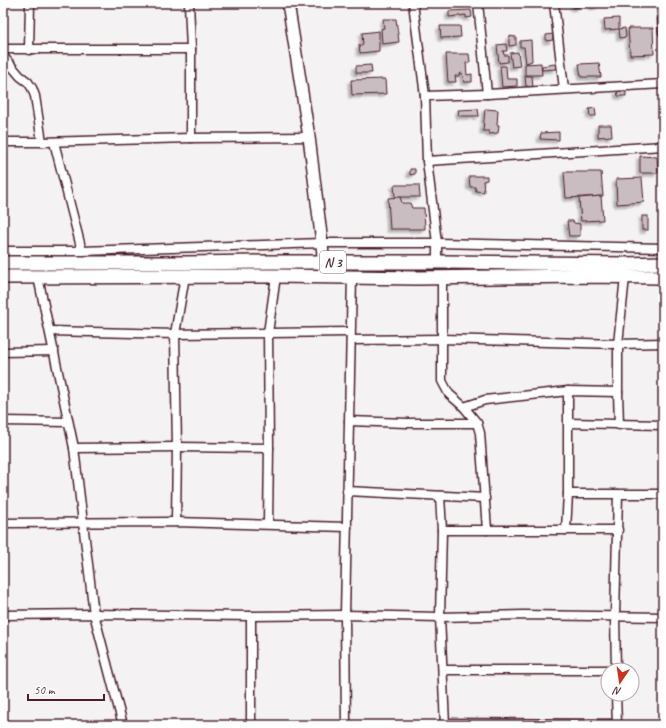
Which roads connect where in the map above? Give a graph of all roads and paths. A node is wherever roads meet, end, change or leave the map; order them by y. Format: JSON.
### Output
{"nodes":[{"id":1,"x":30,"y":3,"type":"edge"},
{"id":2,"x":189,"y":3,"type":"edge"},
{"id":3,"x":288,"y":3,"type":"edge"},
{"id":4,"x":413,"y":3,"type":"edge"},
{"id":5,"x":478,"y":3,"type":"edge"},
{"id":6,"x":554,"y":3,"type":"edge"},
{"id":7,"x":661,"y":3,"type":"edge"},
{"id":8,"x":663,"y":32,"type":"edge"},
{"id":9,"x":3,"y":49,"type":"edge"},
{"id":10,"x":190,"y":49,"type":"junction"},
{"id":11,"x":29,"y":50,"type":"junction"},
{"id":12,"x":3,"y":56,"type":"edge"},
{"id":13,"x":663,"y":84,"type":"edge"},
{"id":14,"x":564,"y":90,"type":"junction"},
{"id":15,"x":487,"y":94,"type":"junction"},
{"id":16,"x":425,"y":96,"type":"junction"},
{"id":17,"x":309,"y":137,"type":"junction"},
{"id":18,"x":192,"y":138,"type":"junction"},
{"id":19,"x":3,"y":142,"type":"edge"},
{"id":20,"x":42,"y":142,"type":"junction"},
{"id":21,"x":54,"y":142,"type":"junction"},
{"id":22,"x":663,"y":146,"type":"edge"},
{"id":23,"x":427,"y":161,"type":"junction"},
{"id":24,"x":322,"y":242,"type":"junction"},
{"id":25,"x":437,"y":243,"type":"junction"},
{"id":26,"x":663,"y":248,"type":"edge"},
{"id":27,"x":3,"y":251,"type":"edge"},
{"id":28,"x":82,"y":251,"type":"junction"},
{"id":29,"x":324,"y":262,"type":"junction"},
{"id":30,"x":3,"y":263,"type":"edge"},
{"id":31,"x":437,"y":263,"type":"junction"},
{"id":32,"x":663,"y":263,"type":"edge"},
{"id":33,"x":185,"y":276,"type":"junction"},
{"id":34,"x":276,"y":276,"type":"junction"},
{"id":35,"x":324,"y":276,"type":"junction"},
{"id":36,"x":3,"y":277,"type":"edge"},
{"id":37,"x":38,"y":277,"type":"junction"},
{"id":38,"x":352,"y":277,"type":"junction"},
{"id":39,"x":442,"y":277,"type":"junction"},
{"id":40,"x":625,"y":277,"type":"junction"},
{"id":41,"x":663,"y":278,"type":"edge"},
{"id":42,"x":50,"y":331,"type":"junction"},
{"id":43,"x":268,"y":333,"type":"junction"},
{"id":44,"x":175,"y":334,"type":"junction"},
{"id":45,"x":351,"y":336,"type":"junction"},
{"id":46,"x":442,"y":340,"type":"junction"},
{"id":47,"x":663,"y":343,"type":"edge"},
{"id":48,"x":618,"y":344,"type":"junction"},
{"id":49,"x":54,"y":351,"type":"junction"},
{"id":50,"x":3,"y":352,"type":"edge"},
{"id":51,"x":568,"y":391,"type":"junction"},
{"id":52,"x":618,"y":392,"type":"junction"},
{"id":53,"x":464,"y":407,"type":"junction"},
{"id":54,"x":3,"y":421,"type":"edge"},
{"id":55,"x":349,"y":421,"type":"junction"},
{"id":56,"x":68,"y":422,"type":"junction"},
{"id":57,"x":477,"y":423,"type":"junction"},
{"id":58,"x":568,"y":423,"type":"junction"},
{"id":59,"x":619,"y":424,"type":"junction"},
{"id":60,"x":663,"y":425,"type":"edge"},
{"id":61,"x":177,"y":447,"type":"junction"},
{"id":62,"x":74,"y":448,"type":"junction"},
{"id":63,"x":269,"y":448,"type":"junction"},
{"id":64,"x":347,"y":492,"type":"junction"},
{"id":65,"x":568,"y":494,"type":"junction"},
{"id":66,"x":618,"y":494,"type":"junction"},
{"id":67,"x":663,"y":494,"type":"edge"},
{"id":68,"x":440,"y":496,"type":"junction"},
{"id":69,"x":485,"y":498,"type":"junction"},
{"id":70,"x":83,"y":522,"type":"junction"},
{"id":71,"x":176,"y":522,"type":"junction"},
{"id":72,"x":3,"y":523,"type":"edge"},
{"id":73,"x":268,"y":524,"type":"junction"},
{"id":74,"x":347,"y":527,"type":"junction"},
{"id":75,"x":442,"y":530,"type":"junction"},
{"id":76,"x":487,"y":530,"type":"junction"},
{"id":77,"x":566,"y":530,"type":"junction"},
{"id":78,"x":618,"y":530,"type":"junction"},
{"id":79,"x":94,"y":614,"type":"junction"},
{"id":80,"x":3,"y":615,"type":"edge"},
{"id":81,"x":345,"y":615,"type":"junction"},
{"id":82,"x":251,"y":616,"type":"junction"},
{"id":83,"x":615,"y":616,"type":"junction"},
{"id":84,"x":440,"y":617,"type":"junction"},
{"id":85,"x":663,"y":617,"type":"edge"},
{"id":86,"x":616,"y":662,"type":"edge"},
{"id":87,"x":443,"y":670,"type":"junction"},
{"id":88,"x":600,"y":670,"type":"edge"},
{"id":89,"x":616,"y":702,"type":"edge"},
{"id":90,"x":445,"y":724,"type":"edge"},
{"id":91,"x":617,"y":724,"type":"edge"},
{"id":92,"x":123,"y":725,"type":"edge"},
{"id":93,"x":251,"y":725,"type":"edge"},
{"id":94,"x":346,"y":725,"type":"edge"}],
"edges":[{"from":1,"to":11,"type":"street"},
{"from":2,"to":10,"type":"street"},
{"from":3,"to":17,"type":"street"},
{"from":4,"to":16,"type":"street"},
{"from":5,"to":15,"type":"street"},
{"from":6,"to":14,"type":"street"},
{"from":7,"to":8,"type":"street"},
{"from":9,"to":11,"type":"street"},
{"from":10,"to":11,"type":"street"},
{"from":10,"to":18,"type":"street"},
{"from":12,"to":20,"type":"street"},
{"from":13,"to":14,"type":"street"},
{"from":14,"to":15,"type":"street"},
{"from":15,"to":16,"type":"street"},
{"from":16,"to":23,"type":"street"},
{"from":17,"to":18,"type":"street"},
{"from":17,"to":24,"type":"street"},
{"from":18,"to":21,"type":"street"},
{"from":19,"to":20,"type":"street"},
{"from":20,"to":21,"type":"street"},
{"from":21,"to":28,"type":"street"},
{"from":22,"to":23,"type":"street"},
{"from":23,"to":25,"type":"street"},
{"from":24,"to":25,"type":"street"},
{"from":24,"to":28,"type":"street"},
{"from":24,"to":29,"type":"street"},
{"from":25,"to":26,"type":"street"},
{"from":25,"to":31,"type":"street"},
{"from":27,"to":28,"type":"street"},
{"from":29,"to":30,"type":"main road","number":"N 3"},
{"from":29,"to":31,"type":"main road","number":"N 3"},
{"from":29,"to":35,"type":"street"},
{"from":31,"to":32,"type":"main road","number":"N 3"},
{"from":33,"to":34,"type":"main road","number":"N 3"},
{"from":33,"to":37,"type":"main road","number":"N 3"},
{"from":33,"to":44,"type":"street"},
{"from":34,"to":35,"type":"main road","number":"N 3"},
{"from":34,"to":43,"type":"street"},
{"from":35,"to":38,"type":"main road","number":"N 3"},
{"from":36,"to":37,"type":"main road","number":"N 3"},
{"from":37,"to":42,"type":"street"},
{"from":38,"to":39,"type":"main road","number":"N 3"},
{"from":38,"to":45,"type":"street"},
{"from":39,"to":40,"type":"main road","number":"N 3"},
{"from":39,"to":46,"type":"street"},
{"from":40,"to":41,"type":"main road","number":"N 3"},
{"from":40,"to":48,"type":"street"},
{"from":42,"to":44,"type":"street"},
{"from":42,"to":49,"type":"street"},
{"from":43,"to":44,"type":"street"},
{"from":43,"to":45,"type":"street"},
{"from":43,"to":63,"type":"street"},
{"from":44,"to":61,"type":"street"},
{"from":45,"to":46,"type":"street"},
{"from":45,"to":55,"type":"street"},
{"from":46,"to":48,"type":"street"},
{"from":46,"to":53,"type":"street"},
{"from":47,"to":48,"type":"street"},
{"from":48,"to":52,"type":"street"},
{"from":49,"to":50,"type":"street"},
{"from":49,"to":56,"type":"street"},
{"from":51,"to":52,"type":"street"},
{"from":51,"to":53,"type":"street"},
{"from":51,"to":58,"type":"street"},
{"from":52,"to":59,"type":"street"},
{"from":53,"to":57,"type":"street"},
{"from":54,"to":56,"type":"street"},
{"from":55,"to":57,"type":"street"},
{"from":55,"to":64,"type":"street"},
{"from":56,"to":62,"type":"street"},
{"from":57,"to":69,"type":"street"},
{"from":58,"to":59,"type":"street"},
{"from":58,"to":65,"type":"street"},
{"from":59,"to":60,"type":"street"},
{"from":61,"to":62,"type":"street"},
{"from":61,"to":63,"type":"street"},
{"from":61,"to":71,"type":"street"},
{"from":62,"to":70,"type":"street"},
{"from":63,"to":73,"type":"street"},
{"from":64,"to":68,"type":"street"},
{"from":64,"to":74,"type":"street"},
{"from":65,"to":66,"type":"street"},
{"from":65,"to":77,"type":"street"},
{"from":66,"to":67,"type":"street"},
{"from":66,"to":78,"type":"street"},
{"from":68,"to":69,"type":"street"},
{"from":68,"to":75,"type":"street"},
{"from":69,"to":76,"type":"street"},
{"from":70,"to":71,"type":"street"},
{"from":70,"to":72,"type":"street"},
{"from":70,"to":79,"type":"street"},
{"from":71,"to":73,"type":"street"},
{"from":73,"to":74,"type":"street"},
{"from":74,"to":81,"type":"street"},
{"from":75,"to":76,"type":"street"},
{"from":75,"to":84,"type":"street"},
{"from":76,"to":77,"type":"street"},
{"from":77,"to":78,"type":"street"},
{"from":78,"to":83,"type":"street"},
{"from":79,"to":80,"type":"street"},
{"from":79,"to":82,"type":"street"},
{"from":79,"to":92,"type":"street"},
{"from":81,"to":82,"type":"street"},
{"from":81,"to":84,"type":"street"},
{"from":81,"to":94,"type":"street"},
{"from":82,"to":93,"type":"street"},
{"from":83,"to":84,"type":"street"},
{"from":83,"to":85,"type":"street"},
{"from":83,"to":86,"type":"street"},
{"from":84,"to":87,"type":"street"},
{"from":87,"to":88,"type":"street"},
{"from":87,"to":90,"type":"street"},
{"from":89,"to":91,"type":"street"},
{"from":90,"to":91,"type":"street"}]}
